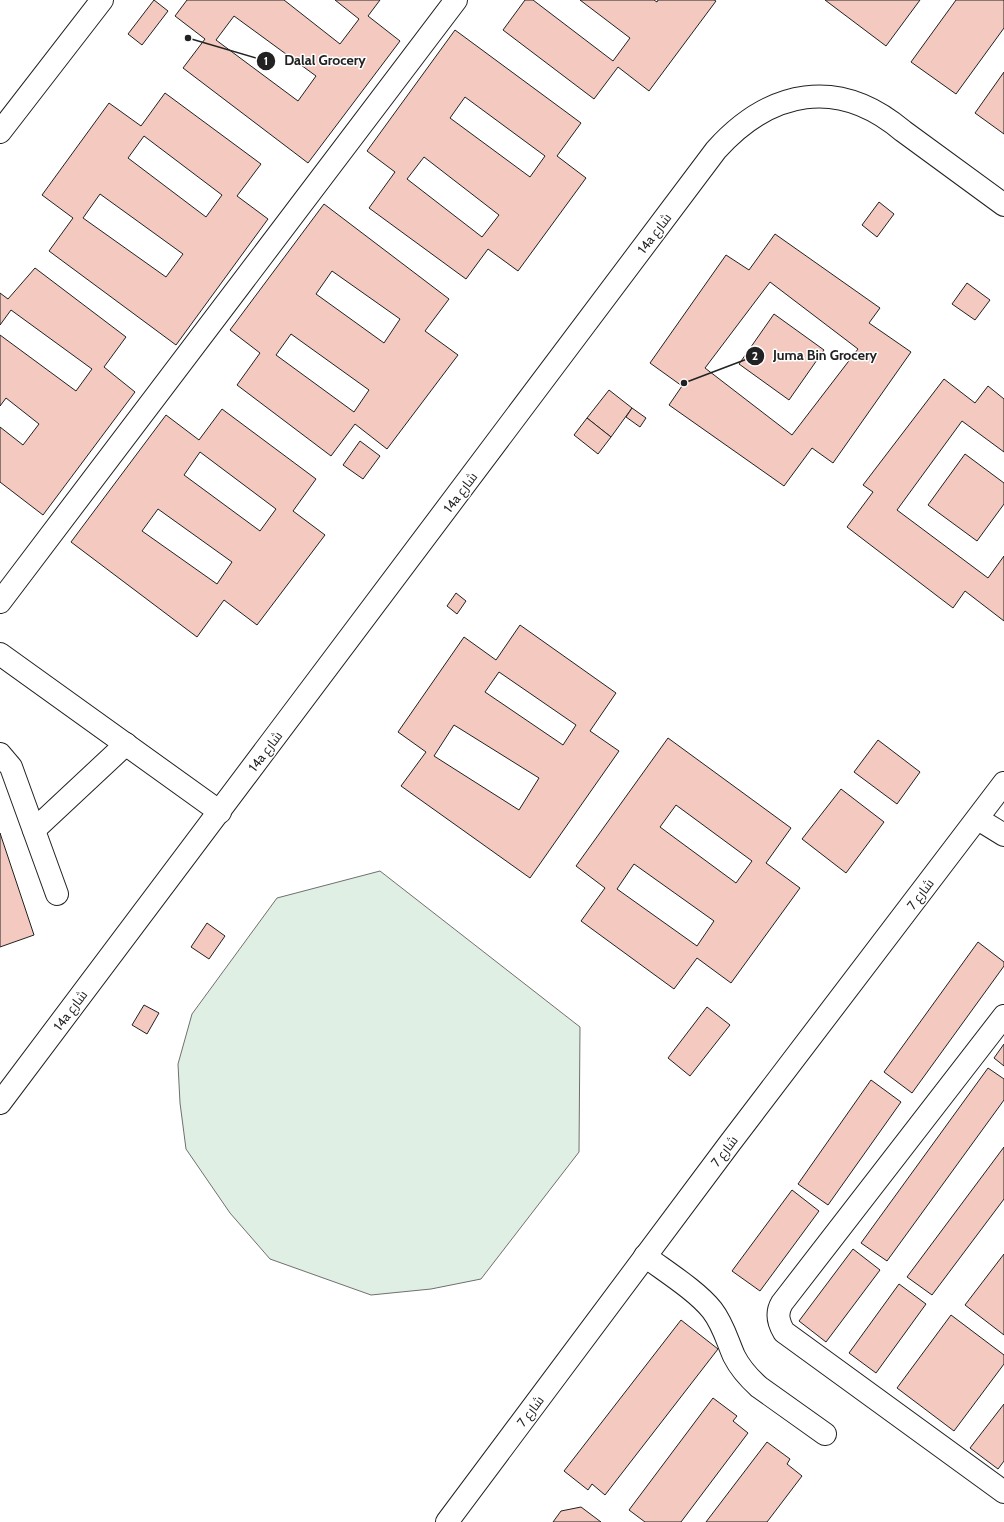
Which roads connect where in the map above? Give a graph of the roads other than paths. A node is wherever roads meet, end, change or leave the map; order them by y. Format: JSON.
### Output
{"nodes":[{"id":1,"x":102,"y":0,"type":"edge"},
{"id":2,"x":456,"y":0,"type":"edge"},
{"id":3,"x":0,"y":132,"type":"edge"},
{"id":4,"x":1004,"y":205,"type":"edge"},
{"id":5,"x":0,"y":602,"type":"edge"},
{"id":6,"x":0,"y":654,"type":"edge"},
{"id":7,"x":126,"y":744,"type":"junction"},
{"id":8,"x":0,"y":754,"type":"edge"},
{"id":9,"x":1000,"y":795,"type":"edge"},
{"id":10,"x":220,"y":812,"type":"junction"},
{"id":11,"x":978,"y":819,"type":"junction"},
{"id":12,"x":34,"y":830,"type":"junction"},
{"id":13,"x":1004,"y":836,"type":"edge"},
{"id":14,"x":57,"y":894,"type":"dead end"},
{"id":15,"x":1004,"y":1016,"type":"edge"},
{"id":16,"x":0,"y":1104,"type":"edge"},
{"id":17,"x":645,"y":1256,"type":"junction"},
{"id":18,"x":825,"y":1434,"type":"dead end"},
{"id":19,"x":1004,"y":1492,"type":"edge"},
{"id":20,"x":447,"y":1522,"type":"edge"}],
"edges":[{"from":1,"to":3,"type":"street"},
{"from":2,"to":5,"type":"street"},
{"from":4,"to":10,"type":"street","name":"14a شارع"},
{"from":6,"to":7,"type":"street"},
{"from":7,"to":10,"type":"street"},
{"from":7,"to":12,"type":"street"},
{"from":8,"to":12,"type":"street"},
{"from":9,"to":11,"type":"street","name":"شارع 7"},
{"from":10,"to":16,"type":"street","name":"14a شارع"},
{"from":11,"to":13,"type":"street"},
{"from":11,"to":17,"type":"street","name":"شارع 7"},
{"from":12,"to":14,"type":"street"},
{"from":15,"to":19,"type":"street"},
{"from":17,"to":18,"type":"street"},
{"from":17,"to":20,"type":"street","name":"شارع 7"}]}
